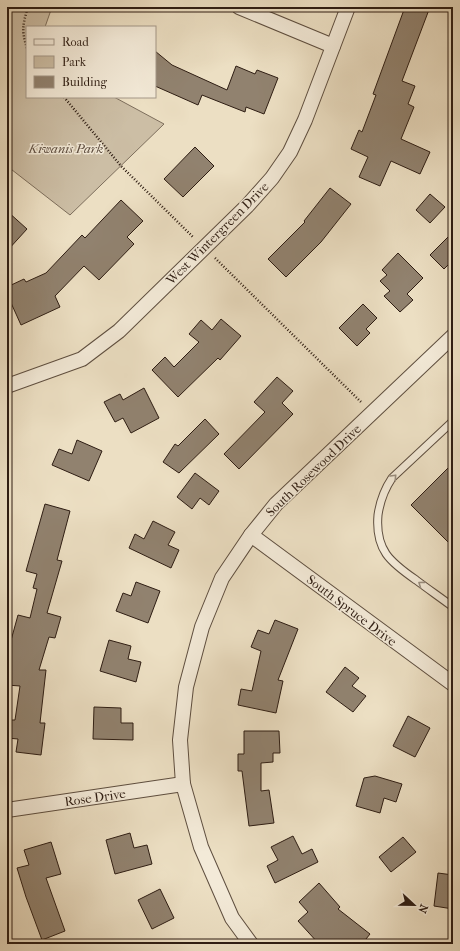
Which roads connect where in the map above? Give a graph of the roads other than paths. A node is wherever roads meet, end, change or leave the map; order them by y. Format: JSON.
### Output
{"nodes":[{"id":1,"x":239,"y":7,"type":"edge"},
{"id":2,"x":348,"y":7,"type":"edge"},
{"id":3,"x":333,"y":46,"type":"junction"},
{"id":4,"x":453,"y":336,"type":"edge"},
{"id":5,"x":7,"y":386,"type":"edge"},
{"id":6,"x":453,"y":421,"type":"edge"},
{"id":7,"x":251,"y":535,"type":"junction"},
{"id":8,"x":453,"y":607,"type":"edge"},
{"id":9,"x":453,"y":684,"type":"edge"},
{"id":10,"x":184,"y":784,"type":"junction"},
{"id":11,"x":7,"y":810,"type":"edge"},
{"id":12,"x":251,"y":944,"type":"edge"}],
"edges":[{"from":1,"to":3,"type":"street"},
{"from":2,"to":3,"type":"street","name":"West Wintergreen Drive"},
{"from":3,"to":5,"type":"street","name":"West Wintergreen Drive"},
{"from":4,"to":7,"type":"street","name":"South Rosewood Drive"},
{"from":8,"to":6,"type":"lane","one_way":true},
{"from":7,"to":9,"type":"street","name":"South Spruce Drive"},
{"from":7,"to":10,"type":"street","name":"South Rosewood Drive"},
{"from":10,"to":11,"type":"street","name":"Rose Drive"},
{"from":10,"to":12,"type":"street","name":"South Rosewood Drive"}]}
